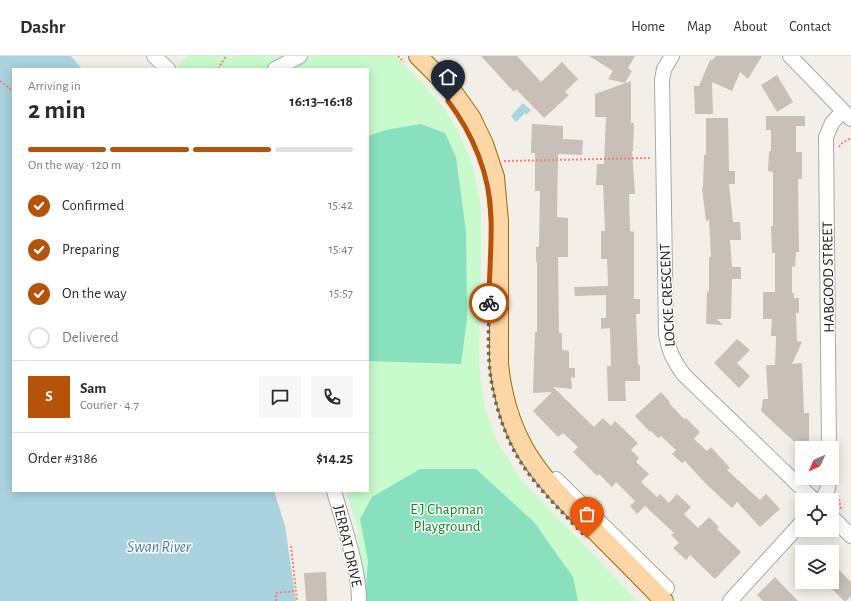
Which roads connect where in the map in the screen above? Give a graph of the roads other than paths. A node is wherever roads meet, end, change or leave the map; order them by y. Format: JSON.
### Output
{"nodes":[{"id":1,"x":154,"y":56,"type":"edge"},
{"id":2,"x":300,"y":56,"type":"edge"},
{"id":3,"x":404,"y":56,"type":"edge"},
{"id":4,"x":418,"y":56,"type":"edge"},
{"id":5,"x":672,"y":56,"type":"edge"},
{"id":6,"x":790,"y":56,"type":"edge"},
{"id":7,"x":167,"y":68,"type":"edge"},
{"id":8,"x":277,"y":68,"type":"edge"},
{"id":9,"x":847,"y":115,"type":"edge"},
{"id":10,"x":829,"y":441,"type":"edge"},
{"id":11,"x":555,"y":478,"type":"dead end"},
{"id":12,"x":334,"y":492,"type":"edge"},
{"id":13,"x":807,"y":493,"type":"edge"},
{"id":14,"x":839,"y":524,"type":"edge"},
{"id":15,"x":795,"y":529,"type":"edge"},
{"id":16,"x":851,"y":536,"type":"edge"},
{"id":17,"x":625,"y":554,"type":"junction"},
{"id":18,"x":666,"y":595,"type":"edge"},
{"id":19,"x":730,"y":599,"type":"edge"},
{"id":20,"x":359,"y":601,"type":"edge"},
{"id":21,"x":648,"y":601,"type":"edge"}],
"edges":[{"from":1,"to":7,"type":"street"},
{"from":2,"to":8,"type":"street"},
{"from":3,"to":21,"type":"main road"},
{"from":4,"to":17,"type":"main road"},
{"from":5,"to":13,"type":"street","name":"LOCKE CRESCENT"},
{"from":6,"to":9,"type":"street"},
{"from":9,"to":10,"type":"street","name":"HABGOOD STREET"},
{"from":11,"to":17,"type":"street"},
{"from":12,"to":20,"type":"street","name":"JERRAT DRIVE"},
{"from":14,"to":16,"type":"street"},
{"from":15,"to":19,"type":"street"},
{"from":17,"to":18,"type":"main road"}]}
